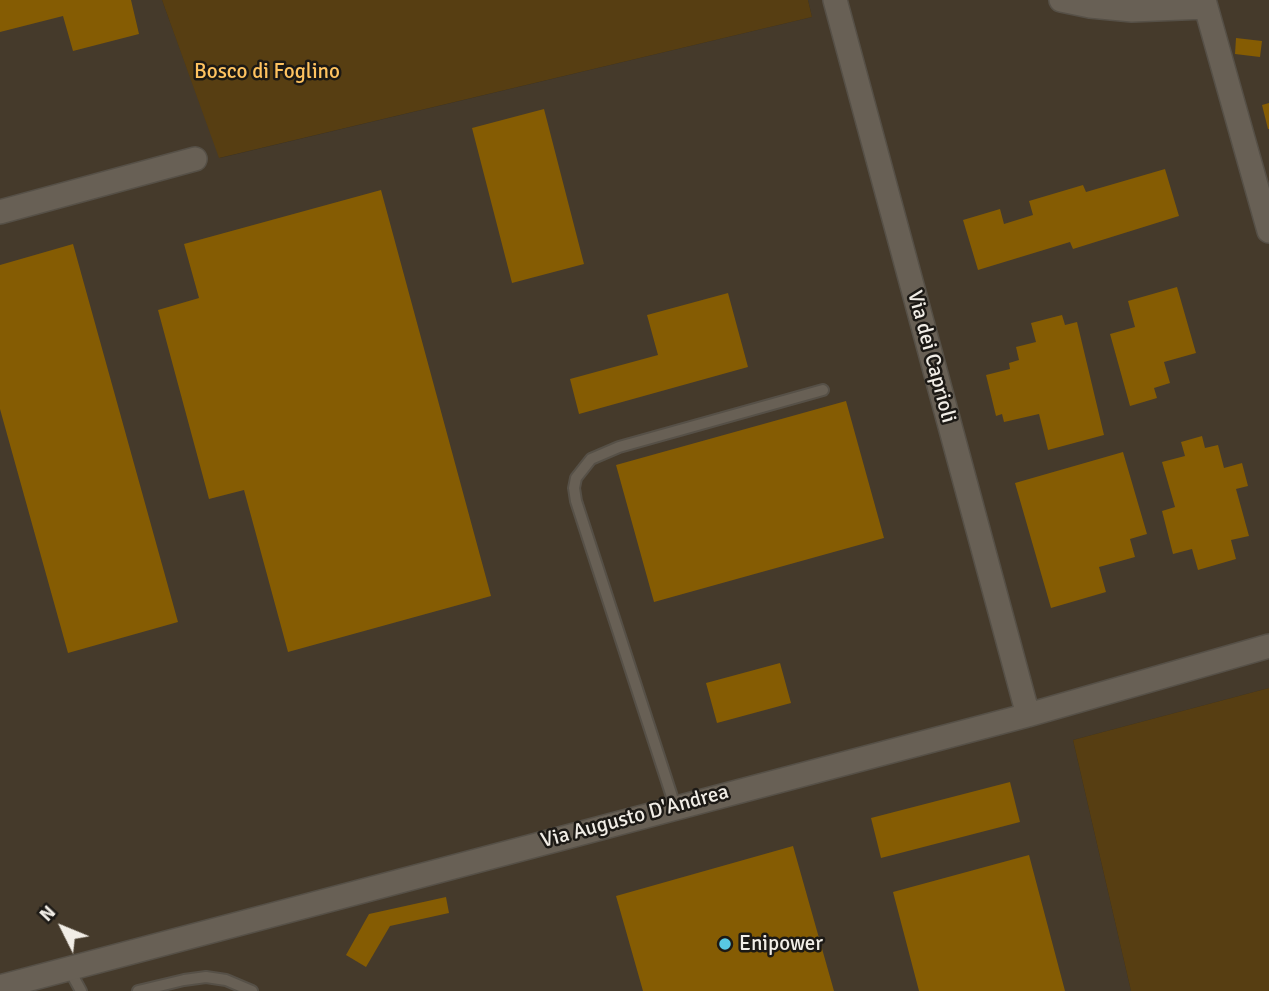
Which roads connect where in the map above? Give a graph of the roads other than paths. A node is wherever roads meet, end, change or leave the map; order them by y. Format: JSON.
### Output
{"nodes":[{"id":1,"x":835,"y":0,"type":"edge"},
{"id":2,"x":1061,"y":0,"type":"edge"},
{"id":3,"x":1205,"y":4,"type":"edge"},
{"id":4,"x":195,"y":159,"type":"dead end"},
{"id":5,"x":0,"y":212,"type":"edge"},
{"id":6,"x":1269,"y":231,"type":"edge"},
{"id":7,"x":822,"y":390,"type":"dead end"},
{"id":8,"x":1269,"y":646,"type":"edge"},
{"id":9,"x":1028,"y":715,"type":"junction"},
{"id":10,"x":675,"y":806,"type":"junction"},
{"id":11,"x":69,"y":969,"type":"junction"},
{"id":12,"x":0,"y":987,"type":"edge"},
{"id":13,"x":81,"y":991,"type":"edge"},
{"id":14,"x":138,"y":991,"type":"edge"},
{"id":15,"x":251,"y":991,"type":"edge"}],
"edges":[{"from":1,"to":9,"type":"street","name":"Via dei Caprioli"},
{"from":2,"to":3,"type":"street"},
{"from":3,"to":6,"type":"street"},
{"from":4,"to":5,"type":"street"},
{"from":7,"to":10,"type":"lane"},
{"from":8,"to":9,"type":"street","name":"Via Augusto D'Andrea"},
{"from":9,"to":10,"type":"street","name":"Via Augusto D'Andrea"},
{"from":10,"to":11,"type":"street","name":"Via Augusto D'Andrea"},
{"from":11,"to":12,"type":"street","name":"Via Augusto D'Andrea"},
{"from":11,"to":13,"type":"lane"},
{"from":14,"to":15,"type":"lane"}]}
